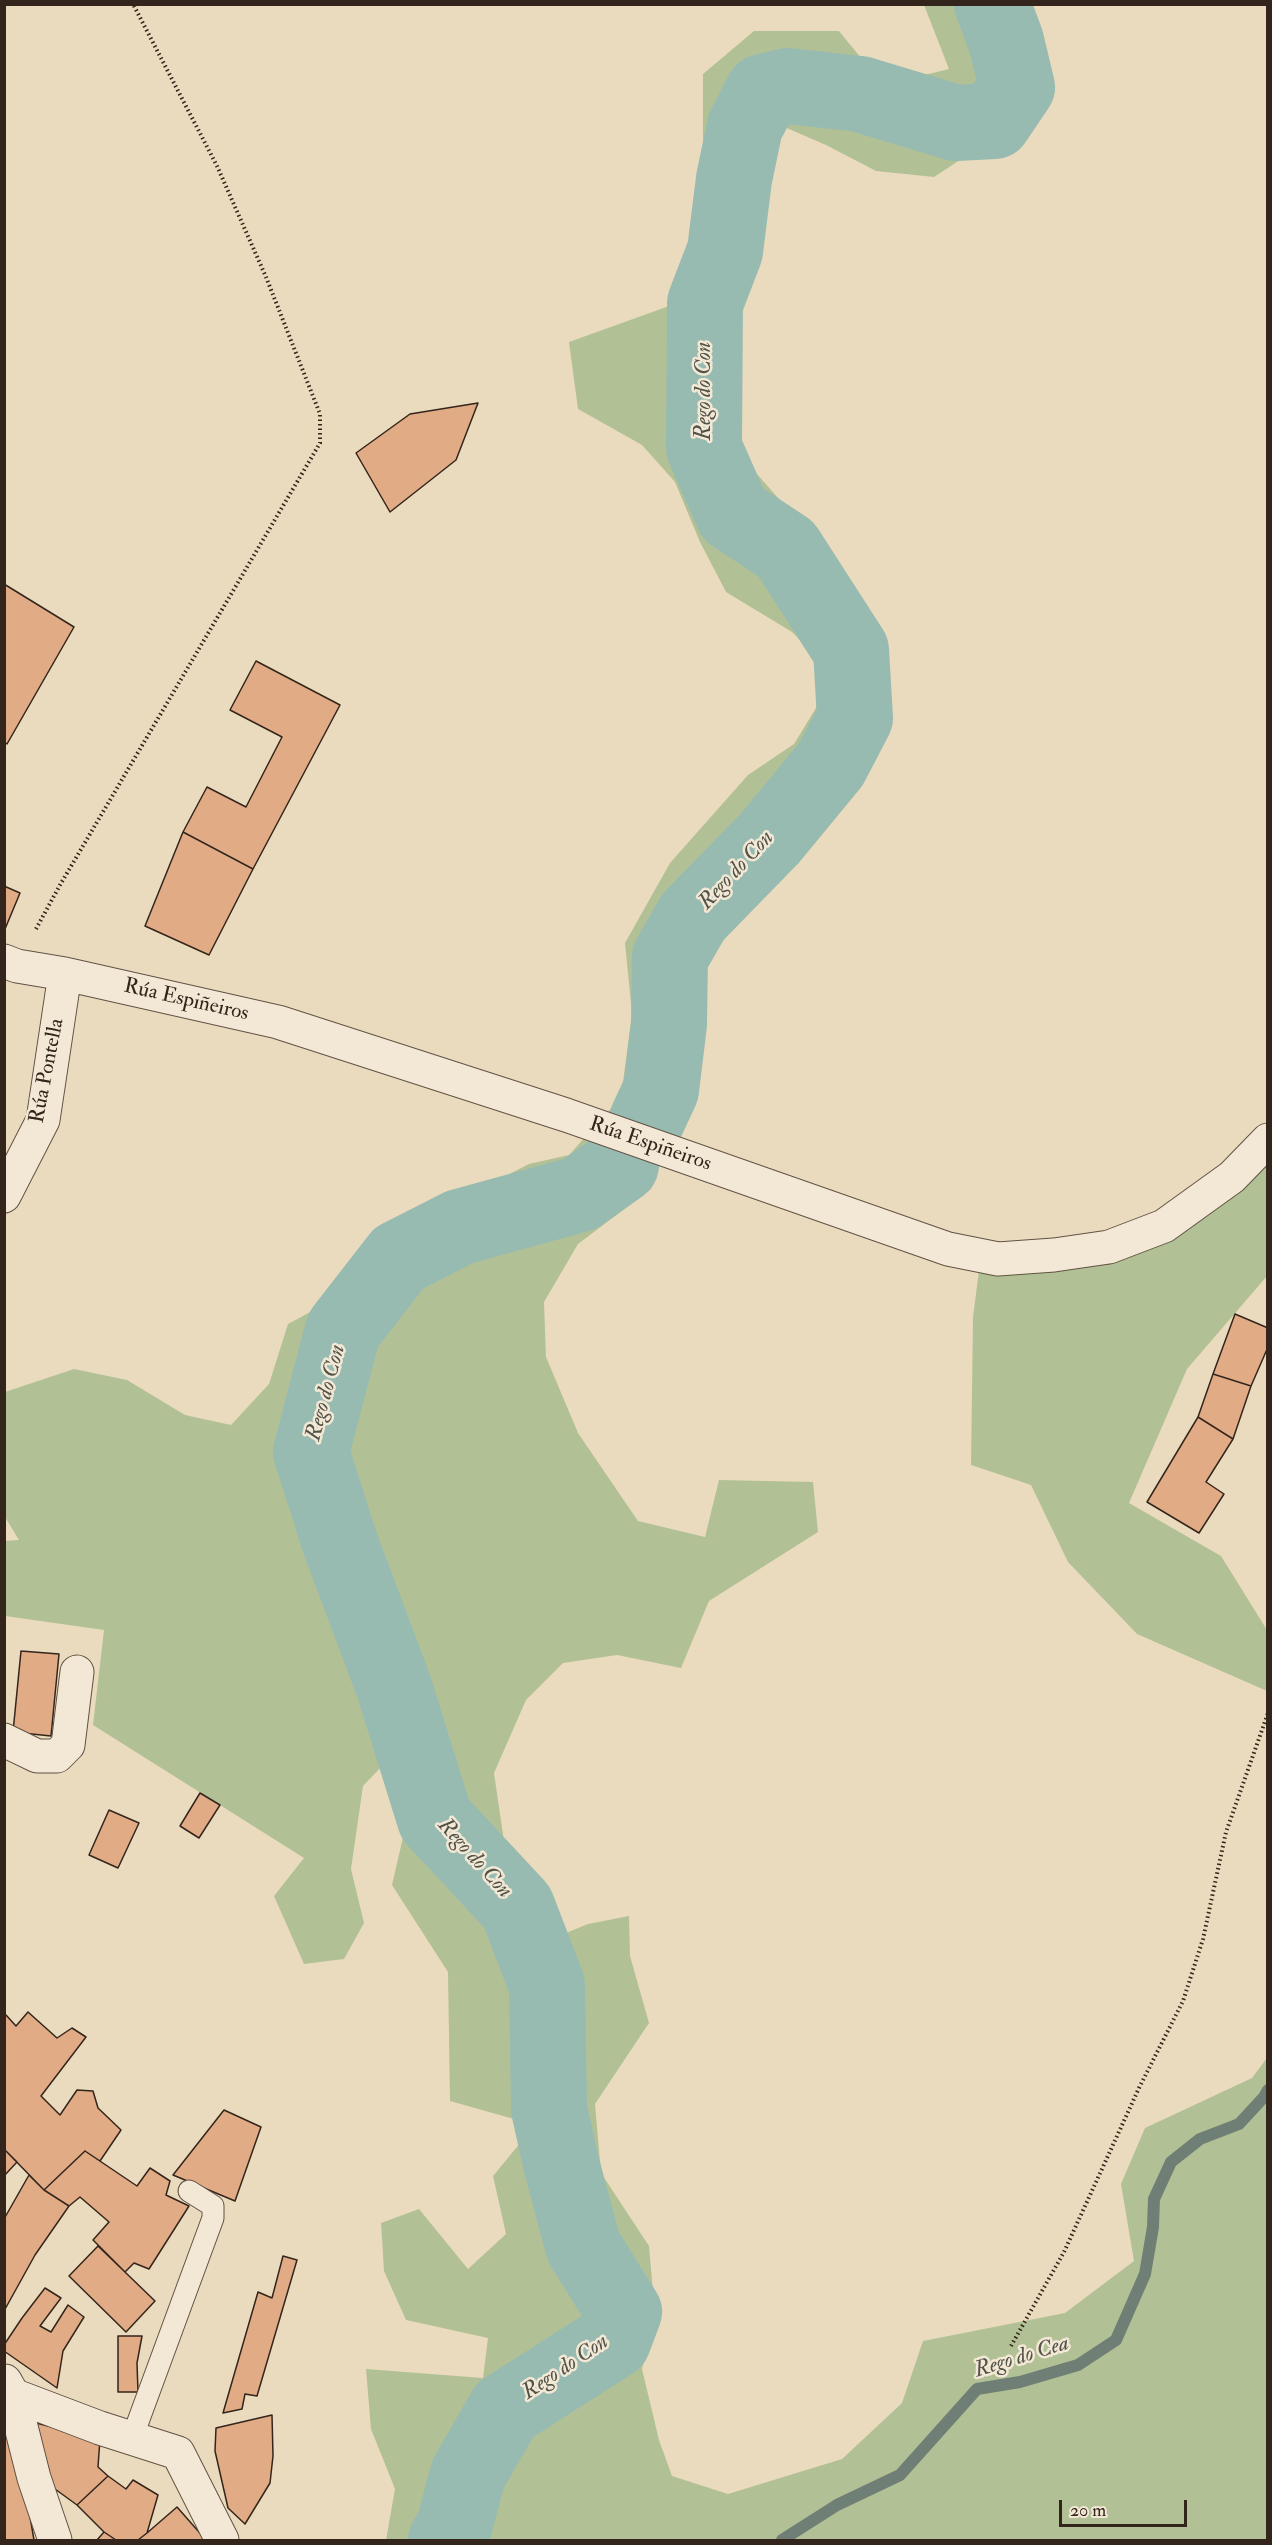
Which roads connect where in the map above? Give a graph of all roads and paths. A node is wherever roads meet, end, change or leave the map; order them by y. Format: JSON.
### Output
{"nodes":[{"id":1,"x":133,"y":4,"type":"edge"},
{"id":2,"x":11,"y":963,"type":"edge"},
{"id":3,"x":65,"y":974,"type":"junction"},
{"id":4,"x":1268,"y":1140,"type":"edge"},
{"id":5,"x":4,"y":1196,"type":"edge"},
{"id":6,"x":77,"y":1672,"type":"dead end"},
{"id":7,"x":1268,"y":1713,"type":"edge"},
{"id":8,"x":4,"y":1740,"type":"edge"},
{"id":9,"x":189,"y":2191,"type":"dead end"},
{"id":10,"x":1011,"y":2346,"type":"dead end"},
{"id":11,"x":7,"y":2394,"type":"edge"},
{"id":12,"x":132,"y":2438,"type":"junction"},
{"id":13,"x":55,"y":2541,"type":"edge"},
{"id":14,"x":222,"y":2541,"type":"edge"}],
"edges":[{"from":1,"to":2,"type":"path"},
{"from":2,"to":3,"type":"street","name":"Rúa Espiñeiros"},
{"from":3,"to":4,"type":"street","name":"Rúa Espiñeiros"},
{"from":3,"to":5,"type":"street","name":"Rúa Pontella"},
{"from":6,"to":8,"type":"street"},
{"from":7,"to":10,"type":"path"},
{"from":9,"to":12,"type":"lane"},
{"from":11,"to":12,"type":"street"},
{"from":11,"to":13,"type":"street"},
{"from":12,"to":14,"type":"street"}]}
